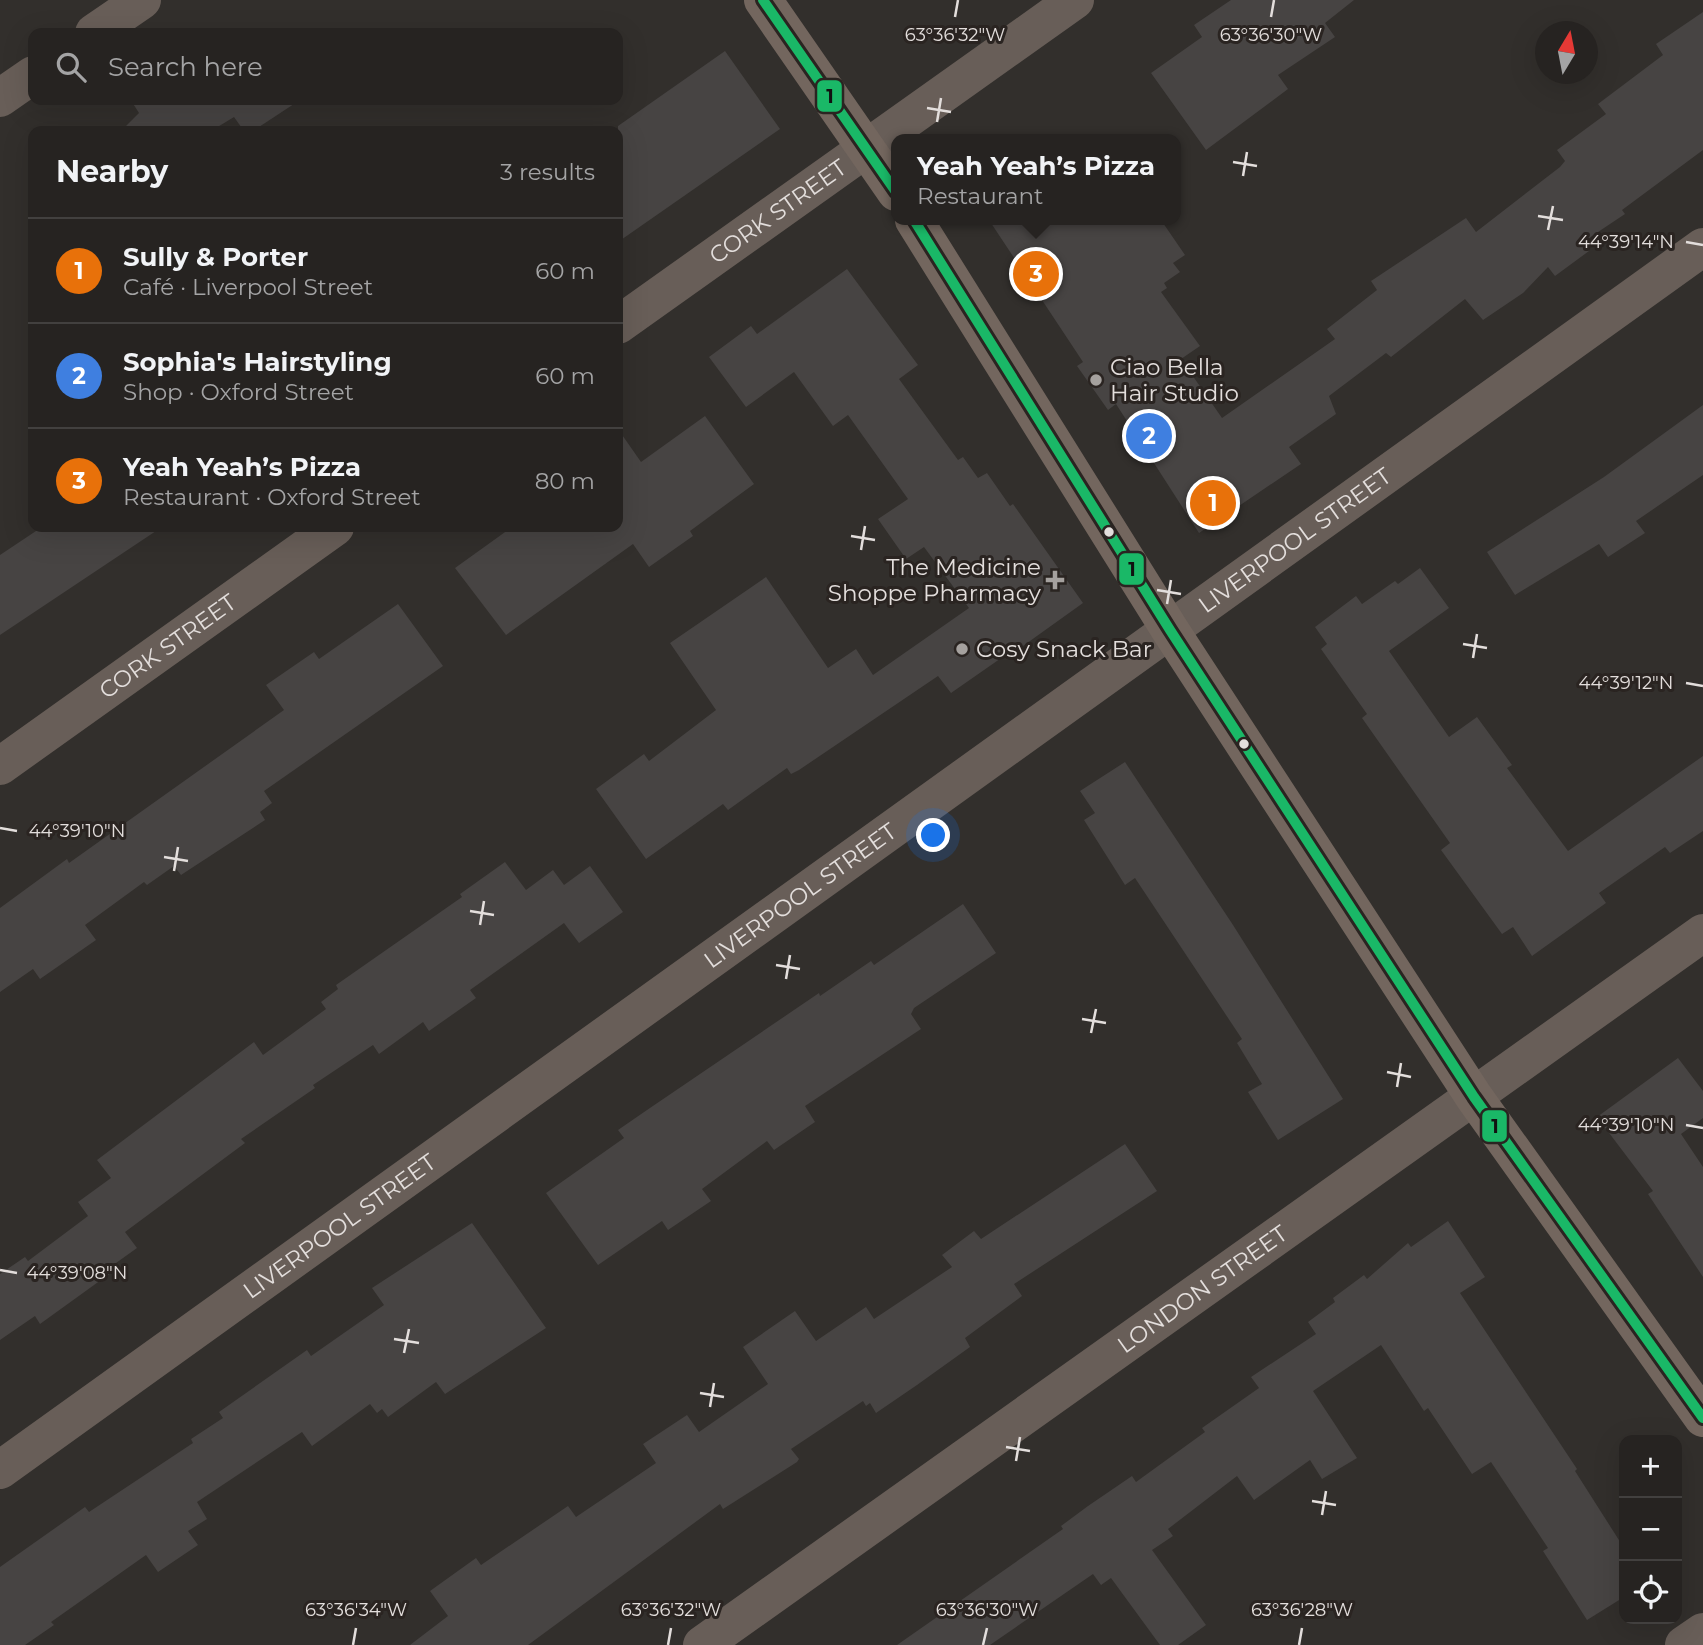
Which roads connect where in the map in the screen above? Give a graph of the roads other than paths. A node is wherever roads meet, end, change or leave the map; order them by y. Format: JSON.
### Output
{"nodes":[{"id":1,"x":142,"y":0,"type":"edge"},
{"id":2,"x":763,"y":0,"type":"edge"},
{"id":3,"x":1074,"y":0,"type":"edge"},
{"id":4,"x":101,"y":28,"type":"edge"},
{"id":5,"x":28,"y":78,"type":"edge"},
{"id":6,"x":0,"y":98,"type":"edge"},
{"id":7,"x":867,"y":146,"type":"junction"},
{"id":8,"x":891,"y":184,"type":"edge"},
{"id":9,"x":917,"y":225,"type":"edge"},
{"id":10,"x":1703,"y":247,"type":"edge"},
{"id":11,"x":623,"y":321,"type":"edge"},
{"id":12,"x":328,"y":532,"type":"edge"},
{"id":13,"x":1170,"y":630,"type":"junction"},
{"id":14,"x":0,"y":766,"type":"edge"},
{"id":15,"x":1703,"y":933,"type":"edge"},
{"id":16,"x":1474,"y":1097,"type":"junction"},
{"id":17,"x":1703,"y":1418,"type":"edge"},
{"id":18,"x":0,"y":1470,"type":"edge"},
{"id":19,"x":1703,"y":1632,"type":"edge"},
{"id":20,"x":702,"y":1645,"type":"edge"},
{"id":21,"x":1685,"y":1645,"type":"edge"}],
"edges":[{"from":1,"to":4,"type":"street"},
{"from":2,"to":7,"type":"main road"},
{"from":3,"to":7,"type":"street","name":"CORK STREET"},
{"from":5,"to":6,"type":"street"},
{"from":7,"to":8,"type":"main road"},
{"from":7,"to":11,"type":"street","name":"CORK STREET"},
{"from":9,"to":13,"type":"main road"},
{"from":10,"to":13,"type":"street","name":"LIVERPOOL STREET"},
{"from":12,"to":14,"type":"street","name":"CORK STREET"},
{"from":13,"to":16,"type":"main road"},
{"from":13,"to":18,"type":"street","name":"LIVERPOOL STREET"},
{"from":15,"to":16,"type":"street","name":"LONDON STREET"},
{"from":16,"to":17,"type":"main road"},
{"from":16,"to":20,"type":"street","name":"LONDON STREET"},
{"from":19,"to":21,"type":"street"}]}
